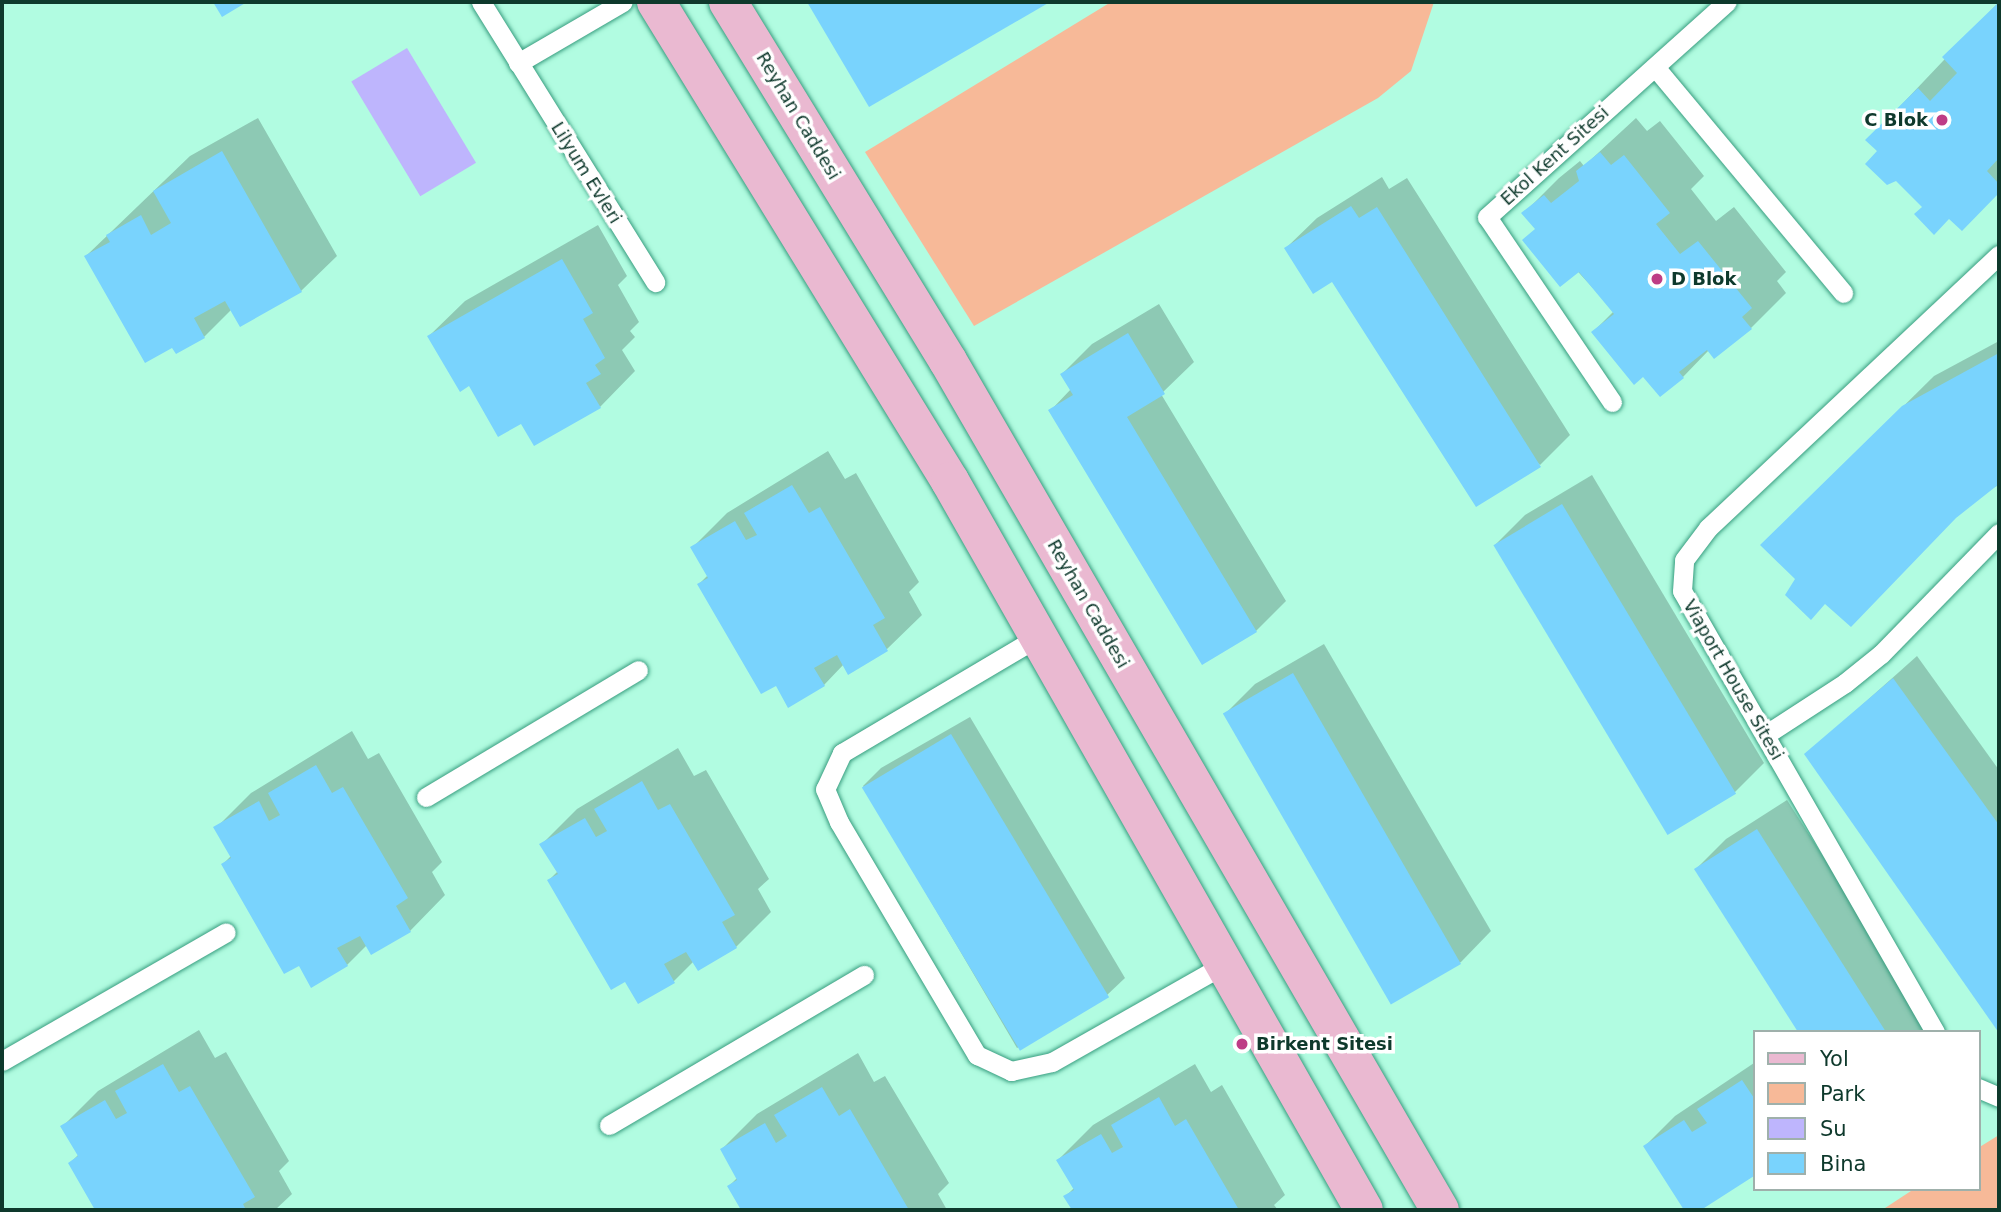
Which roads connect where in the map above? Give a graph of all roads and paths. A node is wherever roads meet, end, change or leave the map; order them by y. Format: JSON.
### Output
{"nodes":[{"id":1,"x":481,"y":2,"type":"edge"},
{"id":2,"x":623,"y":2,"type":"edge"},
{"id":3,"x":656,"y":2,"type":"edge"},
{"id":4,"x":729,"y":2,"type":"edge"},
{"id":5,"x":1727,"y":2,"type":"edge"},
{"id":6,"x":518,"y":63,"type":"junction"},
{"id":7,"x":1655,"y":67,"type":"junction"},
{"id":8,"x":1999,"y":255,"type":"edge"},
{"id":9,"x":655,"y":282,"type":"dead end"},
{"id":10,"x":1843,"y":293,"type":"dead end"},
{"id":11,"x":1612,"y":402,"type":"dead end"},
{"id":12,"x":1999,"y":533,"type":"edge"},
{"id":13,"x":1038,"y":637,"type":"junction"},
{"id":14,"x":638,"y":670,"type":"dead end"},
{"id":15,"x":1765,"y":735,"type":"junction"},
{"id":16,"x":426,"y":797,"type":"dead end"},
{"id":17,"x":226,"y":932,"type":"dead end"},
{"id":18,"x":1225,"y":964,"type":"junction"},
{"id":19,"x":864,"y":975,"type":"dead end"},
{"id":20,"x":1935,"y":1030,"type":"edge"},
{"id":21,"x":2,"y":1061,"type":"edge"},
{"id":22,"x":1980,"y":1089,"type":"edge"},
{"id":23,"x":1999,"y":1097,"type":"edge"},
{"id":24,"x":609,"y":1125,"type":"dead end"},
{"id":25,"x":1364,"y":1210,"type":"edge"},
{"id":26,"x":1440,"y":1210,"type":"edge"}],
"edges":[{"from":1,"to":6,"type":"lane","name":"Lilyum Evleri"},
{"from":2,"to":6,"type":"lane"},
{"from":3,"to":13,"type":"main road"},
{"from":4,"to":26,"type":"main road","name":"Reyhan Caddesi"},
{"from":5,"to":7,"type":"lane","name":"Ekol Kent Sitesi"},
{"from":6,"to":9,"type":"lane","name":"Lilyum Evleri"},
{"from":7,"to":10,"type":"lane"},
{"from":7,"to":11,"type":"lane","name":"Ekol Kent Sitesi"},
{"from":8,"to":15,"type":"lane","name":"Viaport House Sitesi"},
{"from":12,"to":15,"type":"lane"},
{"from":13,"to":18,"type":"main road"},
{"from":13,"to":18,"type":"lane"},
{"from":14,"to":16,"type":"lane"},
{"from":15,"to":20,"type":"lane","name":"Viaport House Sitesi"},
{"from":17,"to":21,"type":"lane"},
{"from":18,"to":25,"type":"main road"},
{"from":19,"to":24,"type":"lane"},
{"from":22,"to":23,"type":"lane"}]}
